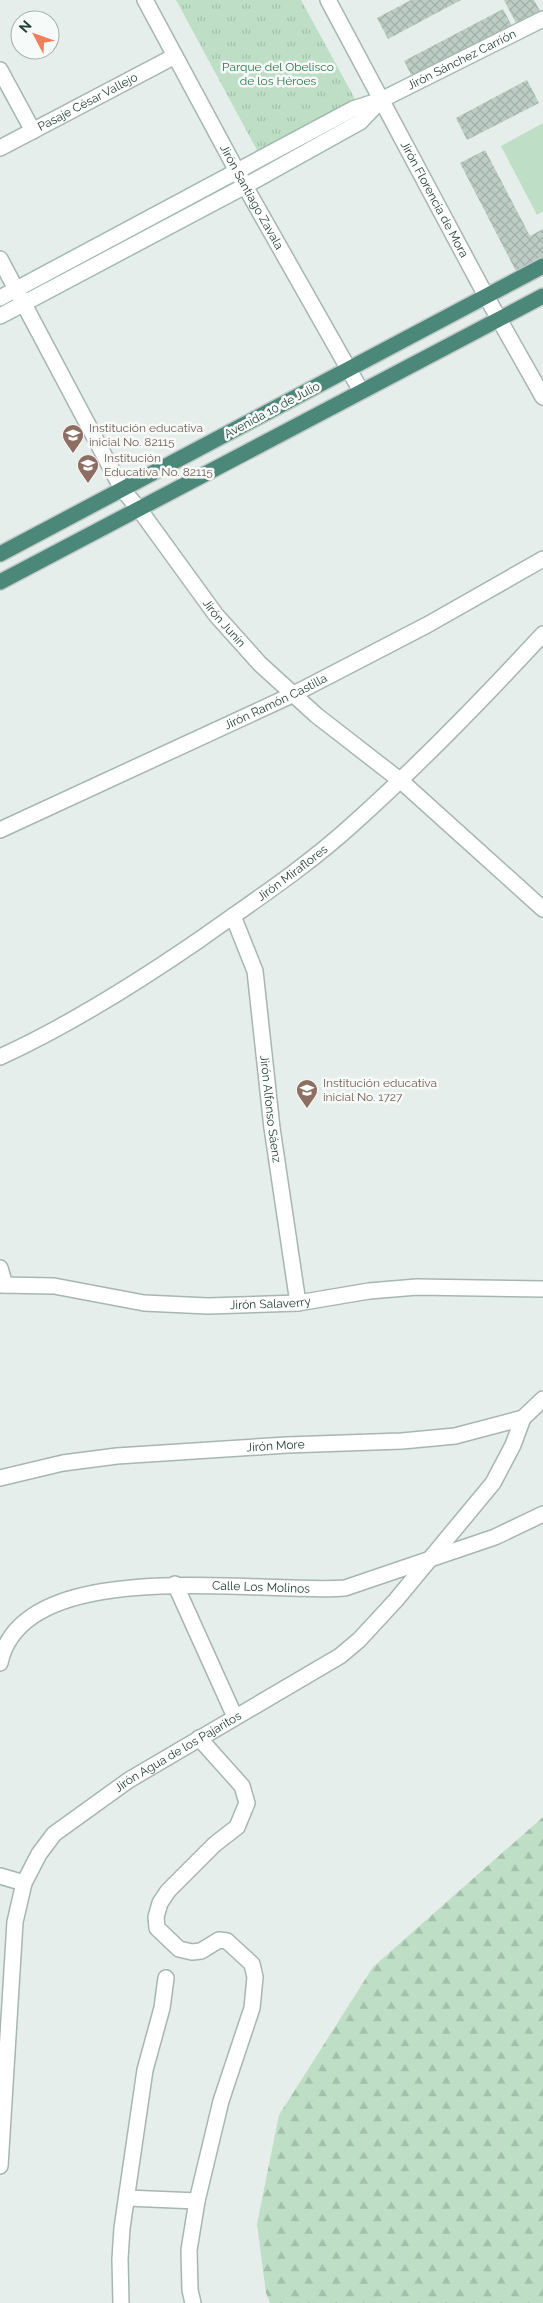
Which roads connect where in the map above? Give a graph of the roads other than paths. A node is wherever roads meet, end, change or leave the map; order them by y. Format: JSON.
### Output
{"nodes":[{"id":1,"x":145,"y":0,"type":"edge"},
{"id":2,"x":328,"y":0,"type":"edge"},
{"id":3,"x":543,"y":19,"type":"edge"},
{"id":4,"x":175,"y":56,"type":"junction"},
{"id":5,"x":0,"y":70,"type":"edge"},
{"id":6,"x":381,"y":100,"type":"junction"},
{"id":7,"x":33,"y":131,"type":"junction"},
{"id":8,"x":0,"y":148,"type":"edge"},
{"id":9,"x":236,"y":170,"type":"junction"},
{"id":10,"x":244,"y":186,"type":"junction"},
{"id":11,"x":0,"y":259,"type":"edge"},
{"id":12,"x":543,"y":266,"type":"edge"},
{"id":13,"x":16,"y":289,"type":"junction"},
{"id":14,"x":486,"y":296,"type":"junction"},
{"id":15,"x":543,"y":296,"type":"edge"},
{"id":16,"x":0,"y":298,"type":"edge"},
{"id":17,"x":24,"y":304,"type":"junction"},
{"id":18,"x":0,"y":316,"type":"edge"},
{"id":19,"x":499,"y":319,"type":"junction"},
{"id":20,"x":349,"y":370,"type":"junction"},
{"id":21,"x":361,"y":391,"type":"junction"},
{"id":22,"x":543,"y":397,"type":"edge"},
{"id":23,"x":122,"y":489,"type":"junction"},
{"id":24,"x":139,"y":508,"type":"junction"},
{"id":25,"x":0,"y":554,"type":"edge"},
{"id":26,"x":543,"y":559,"type":"edge"},
{"id":27,"x":0,"y":582,"type":"edge"},
{"id":28,"x":543,"y":634,"type":"edge"},
{"id":29,"x":292,"y":695,"type":"junction"},
{"id":30,"x":401,"y":781,"type":"junction"},
{"id":31,"x":0,"y":830,"type":"edge"},
{"id":32,"x":543,"y":908,"type":"edge"},
{"id":33,"x":233,"y":916,"type":"junction"},
{"id":34,"x":0,"y":1057,"type":"edge"},
{"id":35,"x":0,"y":1268,"type":"edge"},
{"id":36,"x":3,"y":1285,"type":"edge"},
{"id":37,"x":543,"y":1289,"type":"edge"},
{"id":38,"x":298,"y":1303,"type":"junction"},
{"id":39,"x":543,"y":1400,"type":"edge"},
{"id":40,"x":523,"y":1418,"type":"junction"},
{"id":41,"x":0,"y":1478,"type":"edge"},
{"id":42,"x":543,"y":1514,"type":"edge"},
{"id":43,"x":428,"y":1560,"type":"junction"},
{"id":44,"x":175,"y":1584,"type":"junction"},
{"id":45,"x":1,"y":1652,"type":"edge"},
{"id":46,"x":235,"y":1717,"type":"junction"},
{"id":47,"x":199,"y":1738,"type":"junction"},
{"id":48,"x":0,"y":1876,"type":"edge"},
{"id":49,"x":24,"y":1883,"type":"junction"},
{"id":50,"x":166,"y":1978,"type":"dead end"},
{"id":51,"x":2,"y":2106,"type":"edge"},
{"id":52,"x":0,"y":2166,"type":"edge"},
{"id":53,"x":127,"y":2198,"type":"junction"},
{"id":54,"x":197,"y":2201,"type":"junction"},
{"id":55,"x":121,"y":2303,"type":"edge"},
{"id":56,"x":193,"y":2303,"type":"edge"}],
"edges":[{"from":1,"to":4,"type":"street","name":"Jirón Santiago Zavala"},
{"from":2,"to":6,"type":"street","name":"Jirón Florencia de Mora"},
{"from":3,"to":6,"type":"street","name":"Jirón Sánchez Carrión"},
{"from":4,"to":7,"type":"street","name":"Pasaje César Vallejo"},
{"from":4,"to":9,"type":"street","name":"Jirón Santiago Zavala"},
{"from":5,"to":7,"type":"street"},
{"from":6,"to":9,"type":"street"},
{"from":6,"to":10,"type":"street"},
{"from":6,"to":14,"type":"street","name":"Jirón Florencia de Mora"},
{"from":7,"to":8,"type":"street","name":"Pasaje César Vallejo"},
{"from":9,"to":10,"type":"street","name":"Jirón Santiago Zavala"},
{"from":9,"to":13,"type":"street"},
{"from":10,"to":17,"type":"street"},
{"from":10,"to":20,"type":"street","name":"Jirón Santiago Zavala"},
{"from":11,"to":13,"type":"street","name":"Jirón Junín"},
{"from":12,"to":14,"type":"highway","name":"Avenida 10 de Julio"},
{"from":13,"to":16,"type":"street"},
{"from":13,"to":17,"type":"street","name":"Jirón Junín"},
{"from":14,"to":19,"type":"street","name":"Jirón Florencia de Mora"},
{"from":14,"to":20,"type":"highway","name":"Avenida 10 de Julio"},
{"from":15,"to":19,"type":"highway","name":"Avenida 10 de Julio"},
{"from":17,"to":18,"type":"street"},
{"from":17,"to":23,"type":"street","name":"Jirón Junín"},
{"from":19,"to":21,"type":"highway","name":"Avenida 10 de Julio"},
{"from":19,"to":22,"type":"street","name":"Jirón Florencia de Mora"},
{"from":20,"to":21,"type":"street","name":"Jirón Santiago Zavala"},
{"from":20,"to":23,"type":"highway","name":"Avenida 10 de Julio"},
{"from":21,"to":24,"type":"highway","name":"Avenida 10 de Julio"},
{"from":23,"to":24,"type":"street","name":"Jirón Junín"},
{"from":23,"to":25,"type":"highway","name":"Avenida 10 de Julio"},
{"from":24,"to":27,"type":"highway","name":"Avenida 10 de Julio"},
{"from":24,"to":29,"type":"street","name":"Jirón Junín"},
{"from":26,"to":29,"type":"street","name":"Jirón Ramón Castilla"},
{"from":28,"to":30,"type":"street","name":"Jirón Miraflores"},
{"from":29,"to":30,"type":"street","name":"Jirón Junín"},
{"from":29,"to":31,"type":"street","name":"Jirón Ramón Castilla"},
{"from":30,"to":32,"type":"street","name":"Jirón Junín"},
{"from":30,"to":33,"type":"street","name":"Jirón Miraflores"},
{"from":33,"to":34,"type":"street","name":"Jirón Miraflores"},
{"from":33,"to":38,"type":"street","name":"Jirón Alfonso Sáenz"},
{"from":35,"to":36,"type":"street"},
{"from":36,"to":38,"type":"street","name":"Jirón Salaverry"},
{"from":37,"to":38,"type":"street","name":"Jirón Salaverry"},
{"from":39,"to":40,"type":"street","name":"Jirón More"},
{"from":40,"to":41,"type":"street","name":"Jirón More"},
{"from":40,"to":43,"type":"street","name":"Jirón Agua de los Pajaritos"},
{"from":42,"to":43,"type":"street","name":"Calle Los Molinos"},
{"from":43,"to":44,"type":"street","name":"Calle Los Molinos"},
{"from":43,"to":46,"type":"street","name":"Jirón Agua de los Pajaritos"},
{"from":44,"to":45,"type":"street","name":"Calle Los Molinos"},
{"from":44,"to":46,"type":"street"},
{"from":46,"to":47,"type":"street","name":"Jirón Agua de los Pajaritos"},
{"from":47,"to":49,"type":"street","name":"Jirón Agua de los Pajaritos"},
{"from":47,"to":54,"type":"street"},
{"from":48,"to":49,"type":"street"},
{"from":49,"to":51,"type":"street","name":"Jirón Agua de los Pajaritos"},
{"from":50,"to":53,"type":"street"},
{"from":51,"to":52,"type":"street","name":"Jirón Agua de los Pajaritos"},
{"from":53,"to":54,"type":"street"},
{"from":53,"to":55,"type":"street"},
{"from":54,"to":56,"type":"street"}]}
